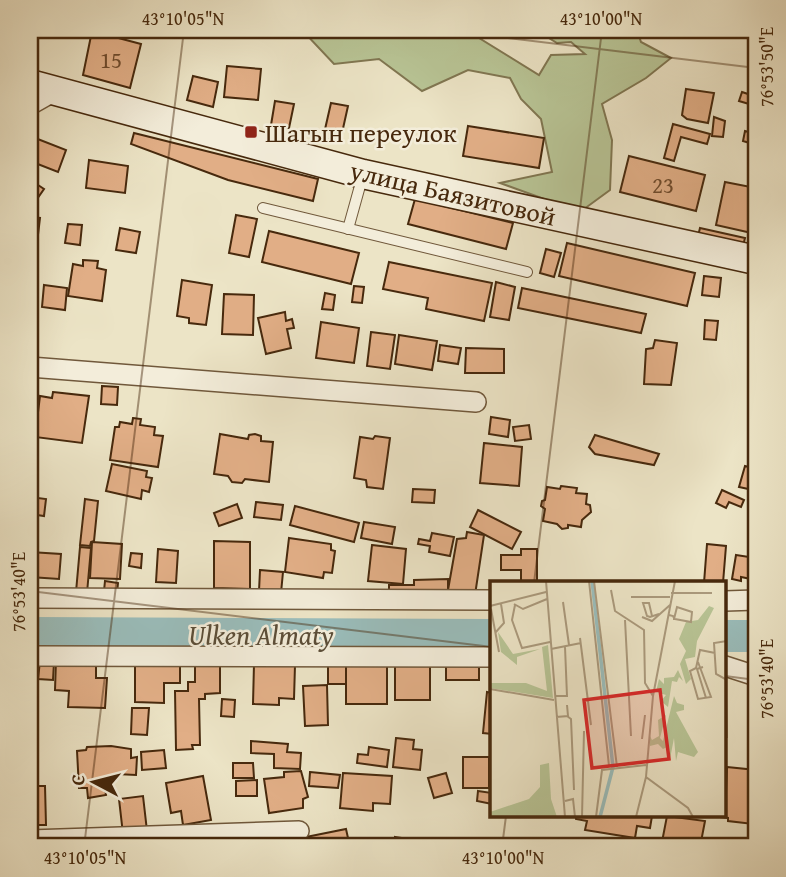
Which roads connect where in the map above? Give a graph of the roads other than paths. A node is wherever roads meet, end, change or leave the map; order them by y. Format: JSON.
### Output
{"nodes":[{"id":1,"x":38,"y":94,"type":"edge"},
{"id":2,"x":363,"y":174,"type":"junction"},
{"id":3,"x":263,"y":208,"type":"dead end"},
{"id":4,"x":348,"y":229,"type":"junction"},
{"id":5,"x":756,"y":260,"type":"edge"},
{"id":6,"x":527,"y":272,"type":"dead end"},
{"id":7,"x":30,"y":367,"type":"edge"},
{"id":8,"x":476,"y":401,"type":"dead end"},
{"id":9,"x":30,"y":598,"type":"edge"},
{"id":10,"x":490,"y":600,"type":"edge"},
{"id":11,"x":756,"y":600,"type":"edge"},
{"id":12,"x":726,"y":601,"type":"edge"},
{"id":13,"x":30,"y":656,"type":"edge"},
{"id":14,"x":490,"y":657,"type":"edge"},
{"id":15,"x":726,"y":666,"type":"edge"},
{"id":16,"x":756,"y":676,"type":"edge"},
{"id":17,"x":299,"y":831,"type":"dead end"},
{"id":18,"x":30,"y":840,"type":"edge"}],
"edges":[{"from":1,"to":2,"type":"street","name":"улица Баязитовой"},
{"from":2,"to":4,"type":"lane"},
{"from":2,"to":5,"type":"street","name":"улица Баязитовой"},
{"from":3,"to":4,"type":"lane"},
{"from":4,"to":6,"type":"lane"},
{"from":7,"to":8,"type":"street"},
{"from":9,"to":10,"type":"street"},
{"from":11,"to":12,"type":"street"},
{"from":13,"to":14,"type":"street"},
{"from":15,"to":16,"type":"street"},
{"from":17,"to":18,"type":"street"}]}
